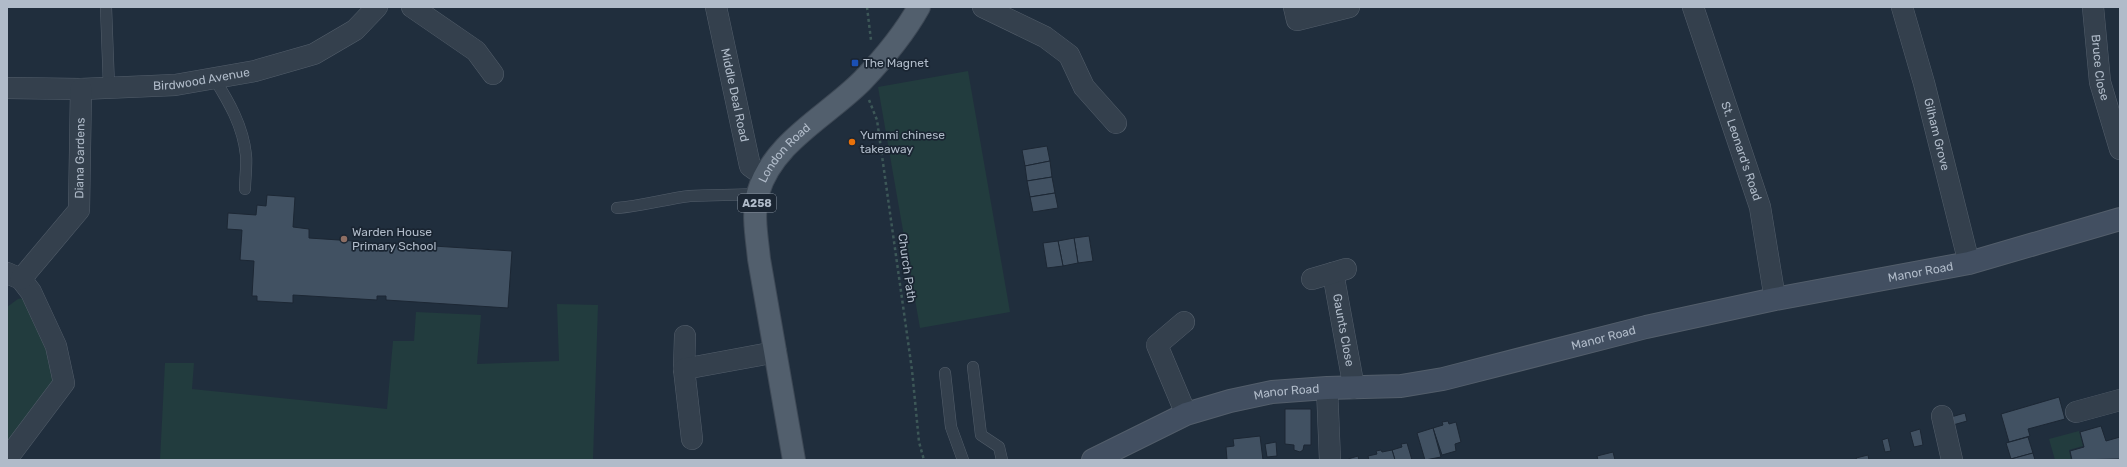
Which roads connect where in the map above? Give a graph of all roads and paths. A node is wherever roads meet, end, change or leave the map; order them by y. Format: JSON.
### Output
{"nodes":[{"id":1,"x":106,"y":7,"type":"edge"},
{"id":2,"x":377,"y":7,"type":"edge"},
{"id":3,"x":412,"y":7,"type":"edge"},
{"id":4,"x":716,"y":7,"type":"edge"},
{"id":5,"x":867,"y":7,"type":"edge"},
{"id":6,"x":919,"y":7,"type":"edge"},
{"id":7,"x":983,"y":7,"type":"edge"},
{"id":8,"x":1294,"y":7,"type":"edge"},
{"id":9,"x":1349,"y":7,"type":"edge"},
{"id":10,"x":1692,"y":7,"type":"edge"},
{"id":11,"x":1902,"y":7,"type":"edge"},
{"id":12,"x":2094,"y":7,"type":"edge"},
{"id":13,"x":493,"y":74,"type":"dead end"},
{"id":14,"x":868,"y":74,"type":"junction"},
{"id":15,"x":214,"y":78,"type":"junction"},
{"id":16,"x":7,"y":88,"type":"edge"},
{"id":17,"x":109,"y":88,"type":"junction"},
{"id":18,"x":81,"y":89,"type":"junction"},
{"id":19,"x":1116,"y":123,"type":"dead end"},
{"id":20,"x":2120,"y":149,"type":"edge"},
{"id":21,"x":761,"y":185,"type":"junction"},
{"id":22,"x":245,"y":189,"type":"dead end"},
{"id":23,"x":617,"y":208,"type":"dead end"},
{"id":24,"x":2120,"y":219,"type":"edge"},
{"id":25,"x":1969,"y":263,"type":"junction"},
{"id":26,"x":14,"y":276,"type":"edge"},
{"id":27,"x":1312,"y":279,"type":"dead end"},
{"id":28,"x":1775,"y":299,"type":"junction"},
{"id":29,"x":1184,"y":322,"type":"dead end"},
{"id":30,"x":686,"y":336,"type":"dead end"},
{"id":31,"x":776,"y":352,"type":"junction"},
{"id":32,"x":973,"y":367,"type":"dead end"},
{"id":33,"x":684,"y":369,"type":"junction"},
{"id":34,"x":945,"y":374,"type":"dead end"},
{"id":35,"x":1327,"y":388,"type":"junction"},
{"id":36,"x":1354,"y":388,"type":"junction"},
{"id":37,"x":2120,"y":400,"type":"edge"},
{"id":38,"x":2076,"y":412,"type":"dead end"},
{"id":39,"x":1186,"y":414,"type":"junction"},
{"id":40,"x":1942,"y":416,"type":"dead end"},
{"id":41,"x":692,"y":439,"type":"dead end"},
{"id":42,"x":7,"y":454,"type":"edge"},
{"id":43,"x":794,"y":460,"type":"edge"},
{"id":44,"x":924,"y":460,"type":"edge"},
{"id":45,"x":963,"y":460,"type":"edge"},
{"id":46,"x":1002,"y":460,"type":"edge"},
{"id":47,"x":1093,"y":460,"type":"edge"},
{"id":48,"x":1330,"y":460,"type":"edge"},
{"id":49,"x":1952,"y":460,"type":"edge"}],
"edges":[{"from":1,"to":17,"type":"lane"},
{"from":2,"to":15,"type":"street","name":"Birdwood Avenue"},
{"from":3,"to":13,"type":"street"},
{"from":4,"to":21,"type":"street","name":"Middle Deal Road"},
{"from":5,"to":14,"type":"path","name":"Church Path"},
{"from":6,"to":14,"type":"main road","name":"London Road","number":"A258"},
{"from":7,"to":19,"type":"street"},
{"from":8,"to":9,"type":"street"},
{"from":10,"to":28,"type":"street","name":"St. Leonard's Road"},
{"from":11,"to":25,"type":"street","name":"Gilham Grove"},
{"from":12,"to":20,"type":"street","name":"Bruce Close"},
{"from":14,"to":21,"type":"main road","name":"London Road","number":"A258"},
{"from":14,"to":44,"type":"path","name":"Church Path"},
{"from":15,"to":17,"type":"street","name":"Birdwood Avenue"},
{"from":15,"to":22,"type":"lane"},
{"from":16,"to":18,"type":"street","name":"Birdwood Avenue"},
{"from":17,"to":18,"type":"street","name":"Birdwood Avenue"},
{"from":18,"to":26,"type":"street","name":"Diana Gardens"},
{"from":21,"to":23,"type":"lane"},
{"from":21,"to":31,"type":"main road","name":"London Road","number":"A258"},
{"from":24,"to":25,"type":"main road","name":"Manor Road"},
{"from":25,"to":28,"type":"main road","name":"Manor Road"},
{"from":26,"to":42,"type":"street","name":"Diana Gardens"},
{"from":27,"to":36,"type":"street","name":"Gaunts Close"},
{"from":28,"to":36,"type":"main road","name":"Manor Road"},
{"from":29,"to":39,"type":"street"},
{"from":30,"to":33,"type":"street"},
{"from":31,"to":33,"type":"street"},
{"from":31,"to":43,"type":"main road","name":"London Road","number":"A258"},
{"from":32,"to":46,"type":"lane"},
{"from":33,"to":41,"type":"street"},
{"from":34,"to":45,"type":"lane"},
{"from":35,"to":36,"type":"main road","name":"Manor Road"},
{"from":35,"to":39,"type":"main road","name":"Manor Road"},
{"from":35,"to":48,"type":"street"},
{"from":37,"to":38,"type":"street"},
{"from":39,"to":47,"type":"main road","name":"Manor Road"},
{"from":40,"to":49,"type":"street"}]}
